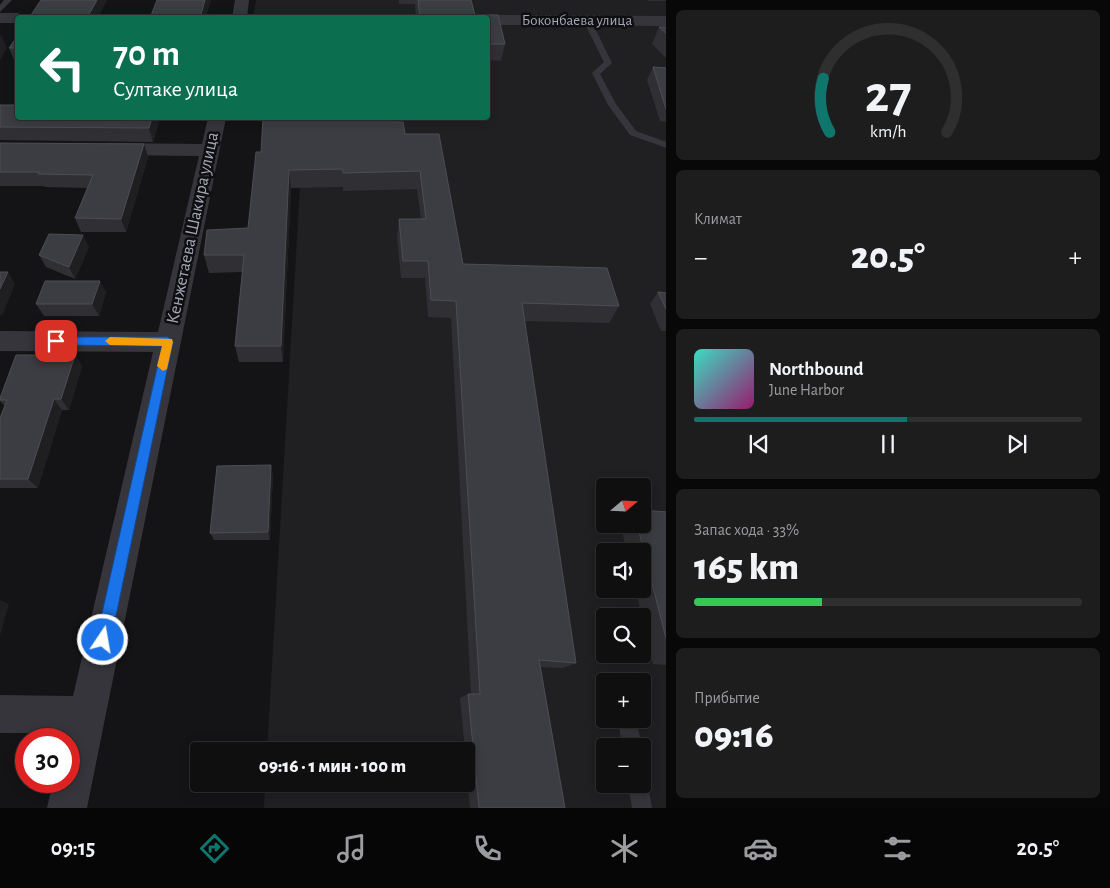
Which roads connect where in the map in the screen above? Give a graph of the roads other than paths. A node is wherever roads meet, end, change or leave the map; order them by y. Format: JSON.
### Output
{"nodes":[{"id":1,"x":8,"y":0,"type":"edge"},
{"id":2,"x":242,"y":0,"type":"edge"},
{"id":3,"x":0,"y":10,"type":"edge"},
{"id":4,"x":239,"y":15,"type":"edge"},
{"id":5,"x":0,"y":18,"type":"edge"},
{"id":6,"x":15,"y":18,"type":"edge"},
{"id":7,"x":490,"y":20,"type":"edge"},
{"id":8,"x":587,"y":20,"type":"junction"},
{"id":9,"x":666,"y":21,"type":"edge"},
{"id":10,"x":217,"y":120,"type":"edge"},
{"id":11,"x":666,"y":145,"type":"edge"},
{"id":12,"x":90,"y":149,"type":"edge"},
{"id":13,"x":210,"y":150,"type":"junction"},
{"id":14,"x":0,"y":341,"type":"edge"},
{"id":15,"x":168,"y":342,"type":"junction"},
{"id":16,"x":0,"y":714,"type":"edge"},
{"id":17,"x":87,"y":715,"type":"junction"},
{"id":18,"x":640,"y":793,"type":"edge"},
{"id":19,"x":67,"y":808,"type":"edge"},
{"id":20,"x":642,"y":808,"type":"edge"}],
"edges":[{"from":1,"to":3,"type":"lane"},
{"from":2,"to":4,"type":"street"},
{"from":5,"to":6,"type":"street"},
{"from":7,"to":8,"type":"street","name":"Боконбаева улица"},
{"from":8,"to":9,"type":"street","name":"Боконбаева улица"},
{"from":8,"to":11,"type":"lane"},
{"from":10,"to":13,"type":"street","name":"Кенжетаева Шакира улица"},
{"from":12,"to":13,"type":"street"},
{"from":13,"to":15,"type":"street","name":"Кенжетаева Шакира улица"},
{"from":14,"to":15,"type":"street"},
{"from":15,"to":17,"type":"street","name":"Кенжетаева Шакира улица"},
{"from":16,"to":17,"type":"street"},
{"from":17,"to":19,"type":"street","name":"Кенжетаева Шакира улица"},
{"from":18,"to":20,"type":"lane"}]}
